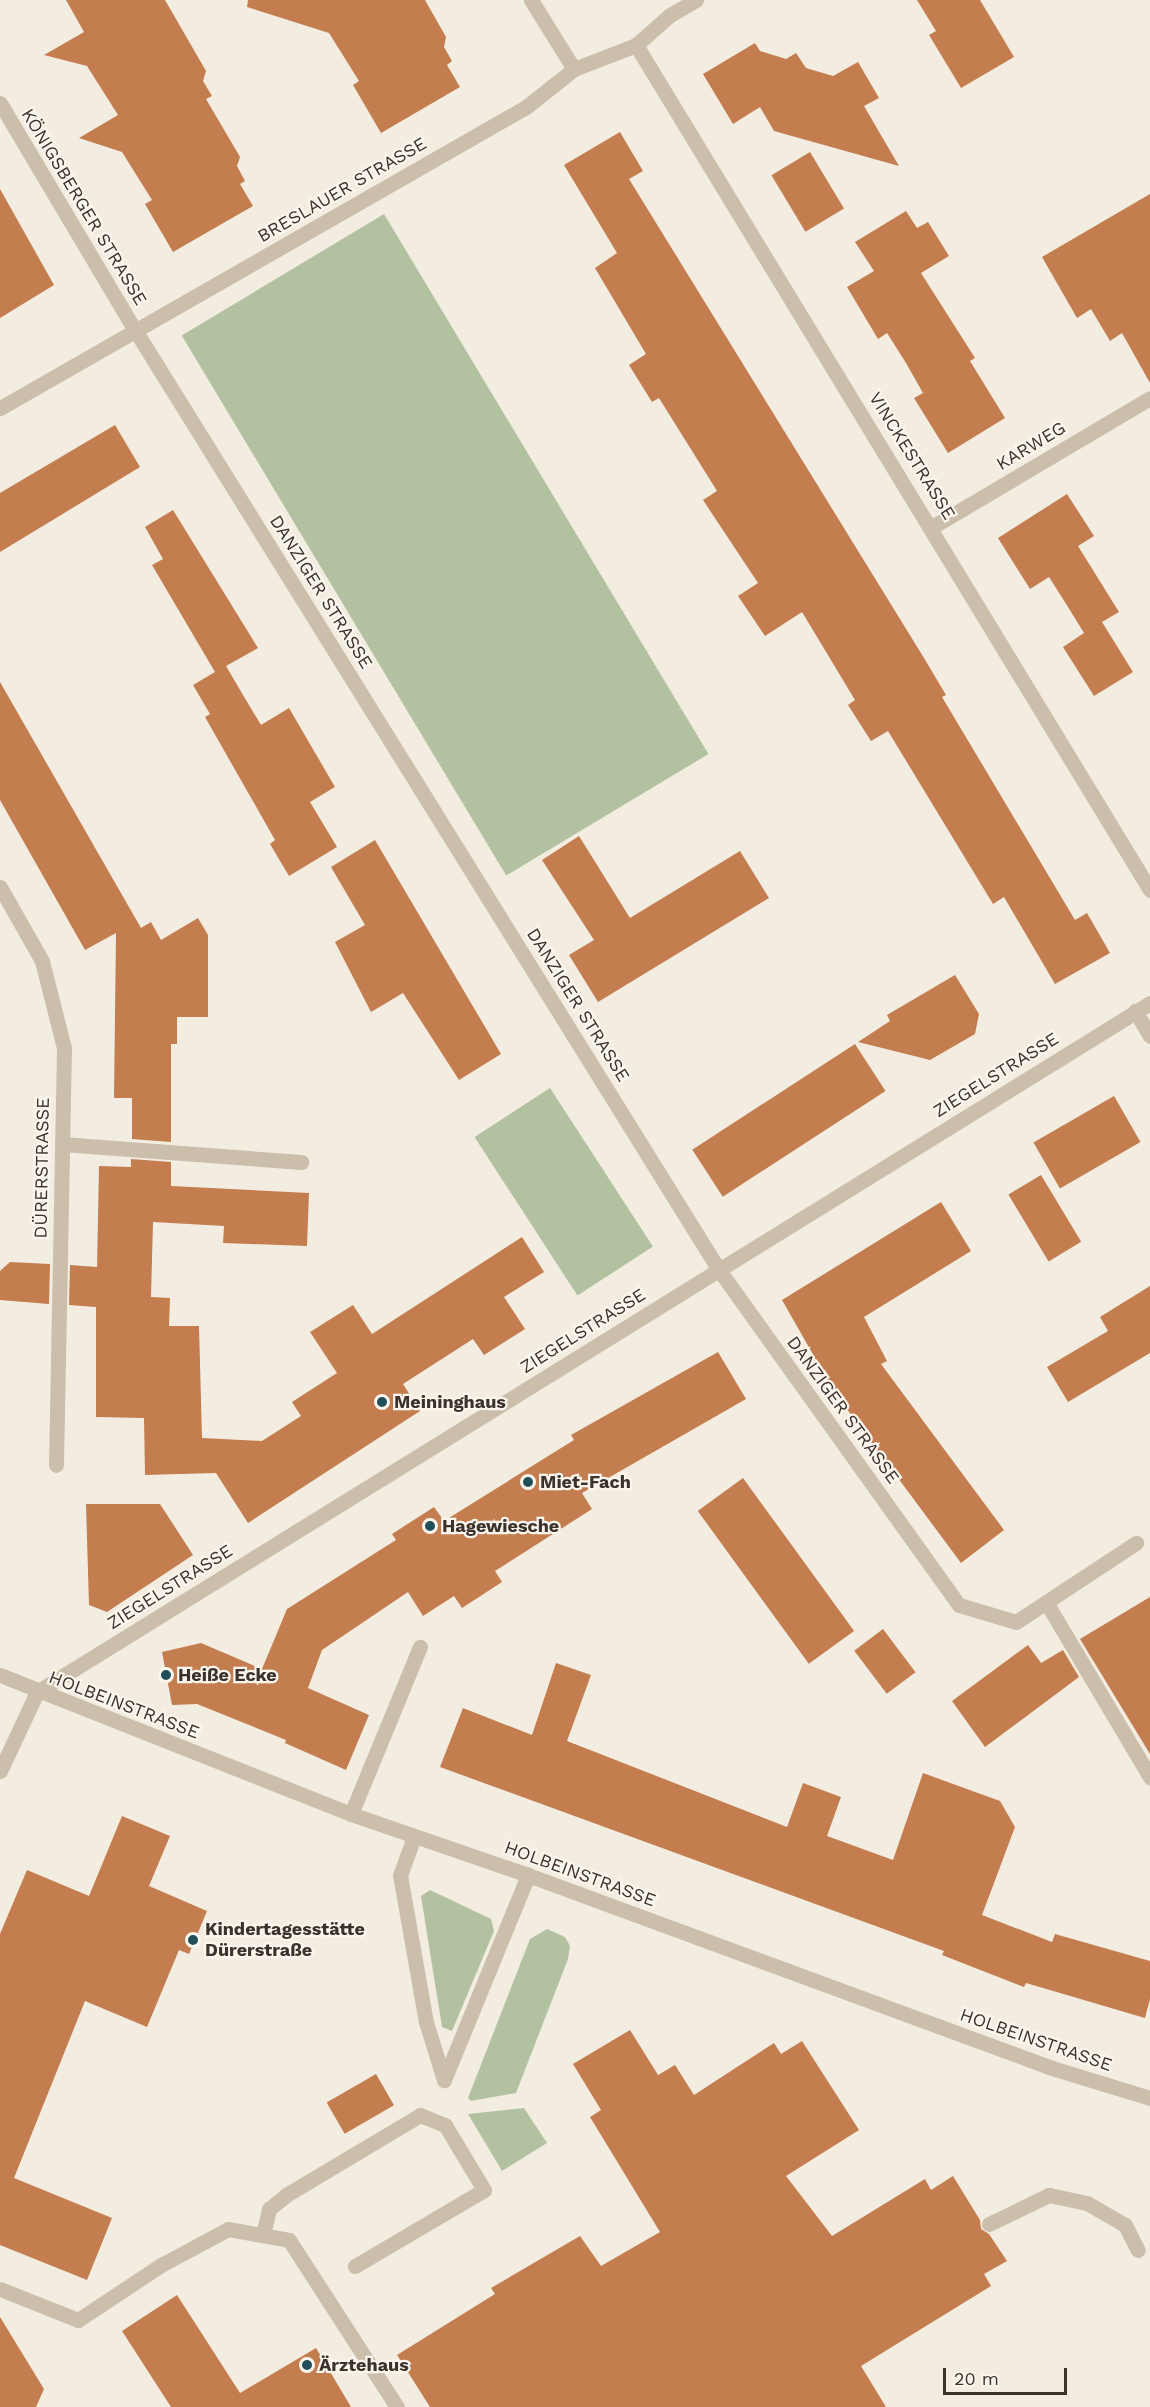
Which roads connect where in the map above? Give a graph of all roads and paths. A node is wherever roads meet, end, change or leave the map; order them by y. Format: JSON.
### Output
{"nodes":[{"id":1,"x":531,"y":0,"type":"edge"},
{"id":2,"x":696,"y":0,"type":"edge"},
{"id":3,"x":636,"y":45,"type":"junction"},
{"id":4,"x":574,"y":69,"type":"junction"},
{"id":5,"x":0,"y":103,"type":"edge"},
{"id":6,"x":135,"y":330,"type":"junction"},
{"id":7,"x":1150,"y":398,"type":"edge"},
{"id":8,"x":0,"y":408,"type":"edge"},
{"id":9,"x":932,"y":527,"type":"junction"},
{"id":10,"x":0,"y":887,"type":"edge"},
{"id":11,"x":1150,"y":890,"type":"edge"},
{"id":12,"x":1150,"y":1003,"type":"edge"},
{"id":13,"x":1135,"y":1011,"type":"junction"},
{"id":14,"x":1150,"y":1036,"type":"edge"},
{"id":15,"x":62,"y":1144,"type":"junction"},
{"id":16,"x":301,"y":1161,"type":"dead end"},
{"id":17,"x":719,"y":1270,"type":"junction"},
{"id":18,"x":56,"y":1465,"type":"dead end"},
{"id":19,"x":1136,"y":1543,"type":"dead end"},
{"id":20,"x":1046,"y":1602,"type":"junction"},
{"id":21,"x":420,"y":1647,"type":"dead end"},
{"id":22,"x":0,"y":1676,"type":"edge"},
{"id":23,"x":37,"y":1692,"type":"junction"},
{"id":24,"x":0,"y":1771,"type":"edge"},
{"id":25,"x":1150,"y":1777,"type":"edge"},
{"id":26,"x":351,"y":1814,"type":"junction"},
{"id":27,"x":414,"y":1837,"type":"junction"},
{"id":28,"x":528,"y":1875,"type":"junction"},
{"id":29,"x":1150,"y":2098,"type":"edge"},
{"id":30,"x":989,"y":2224,"type":"dead end"},
{"id":31,"x":262,"y":2235,"type":"junction"},
{"id":32,"x":1138,"y":2250,"type":"dead end"},
{"id":33,"x":356,"y":2266,"type":"dead end"},
{"id":34,"x":0,"y":2289,"type":"edge"},
{"id":35,"x":397,"y":2407,"type":"edge"}],
"edges":[{"from":1,"to":4,"type":"street"},
{"from":2,"to":3,"type":"street","name":"BRESLAUER STRASSE"},
{"from":3,"to":4,"type":"street","name":"BRESLAUER STRASSE"},
{"from":3,"to":9,"type":"street","name":"VINCKESTRASSE"},
{"from":4,"to":6,"type":"street","name":"BRESLAUER STRASSE"},
{"from":5,"to":6,"type":"street","name":"KÖNIGSBERGER STRASSE"},
{"from":6,"to":8,"type":"street","name":"BRESLAUER STRASSE"},
{"from":6,"to":17,"type":"street","name":"DANZIGER STRASSE"},
{"from":7,"to":9,"type":"street","name":"KARWEG"},
{"from":9,"to":11,"type":"street","name":"VINCKESTRASSE"},
{"from":10,"to":15,"type":"street","name":"DÜRERSTRASSE"},
{"from":12,"to":13,"type":"street","name":"ZIEGELSTRASSE"},
{"from":13,"to":14,"type":"street"},
{"from":13,"to":17,"type":"street","name":"ZIEGELSTRASSE"},
{"from":15,"to":16,"type":"street"},
{"from":15,"to":18,"type":"street","name":"DÜRERSTRASSE"},
{"from":17,"to":20,"type":"street","name":"DANZIGER STRASSE"},
{"from":17,"to":23,"type":"street","name":"ZIEGELSTRASSE"},
{"from":19,"to":20,"type":"street","name":"DANZIGER STRASSE"},
{"from":20,"to":25,"type":"street"},
{"from":21,"to":26,"type":"street"},
{"from":22,"to":23,"type":"street","name":"HOLBEINSTRASSE"},
{"from":23,"to":24,"type":"street"},
{"from":23,"to":26,"type":"street","name":"HOLBEINSTRASSE"},
{"from":26,"to":27,"type":"street","name":"HOLBEINSTRASSE"},
{"from":27,"to":28,"type":"street","name":"HOLBEINSTRASSE"},
{"from":27,"to":28,"type":"street"},
{"from":28,"to":29,"type":"street","name":"HOLBEINSTRASSE"},
{"from":30,"to":32,"type":"street"},
{"from":31,"to":33,"type":"street"},
{"from":31,"to":34,"type":"street"},
{"from":31,"to":35,"type":"street"}]}
